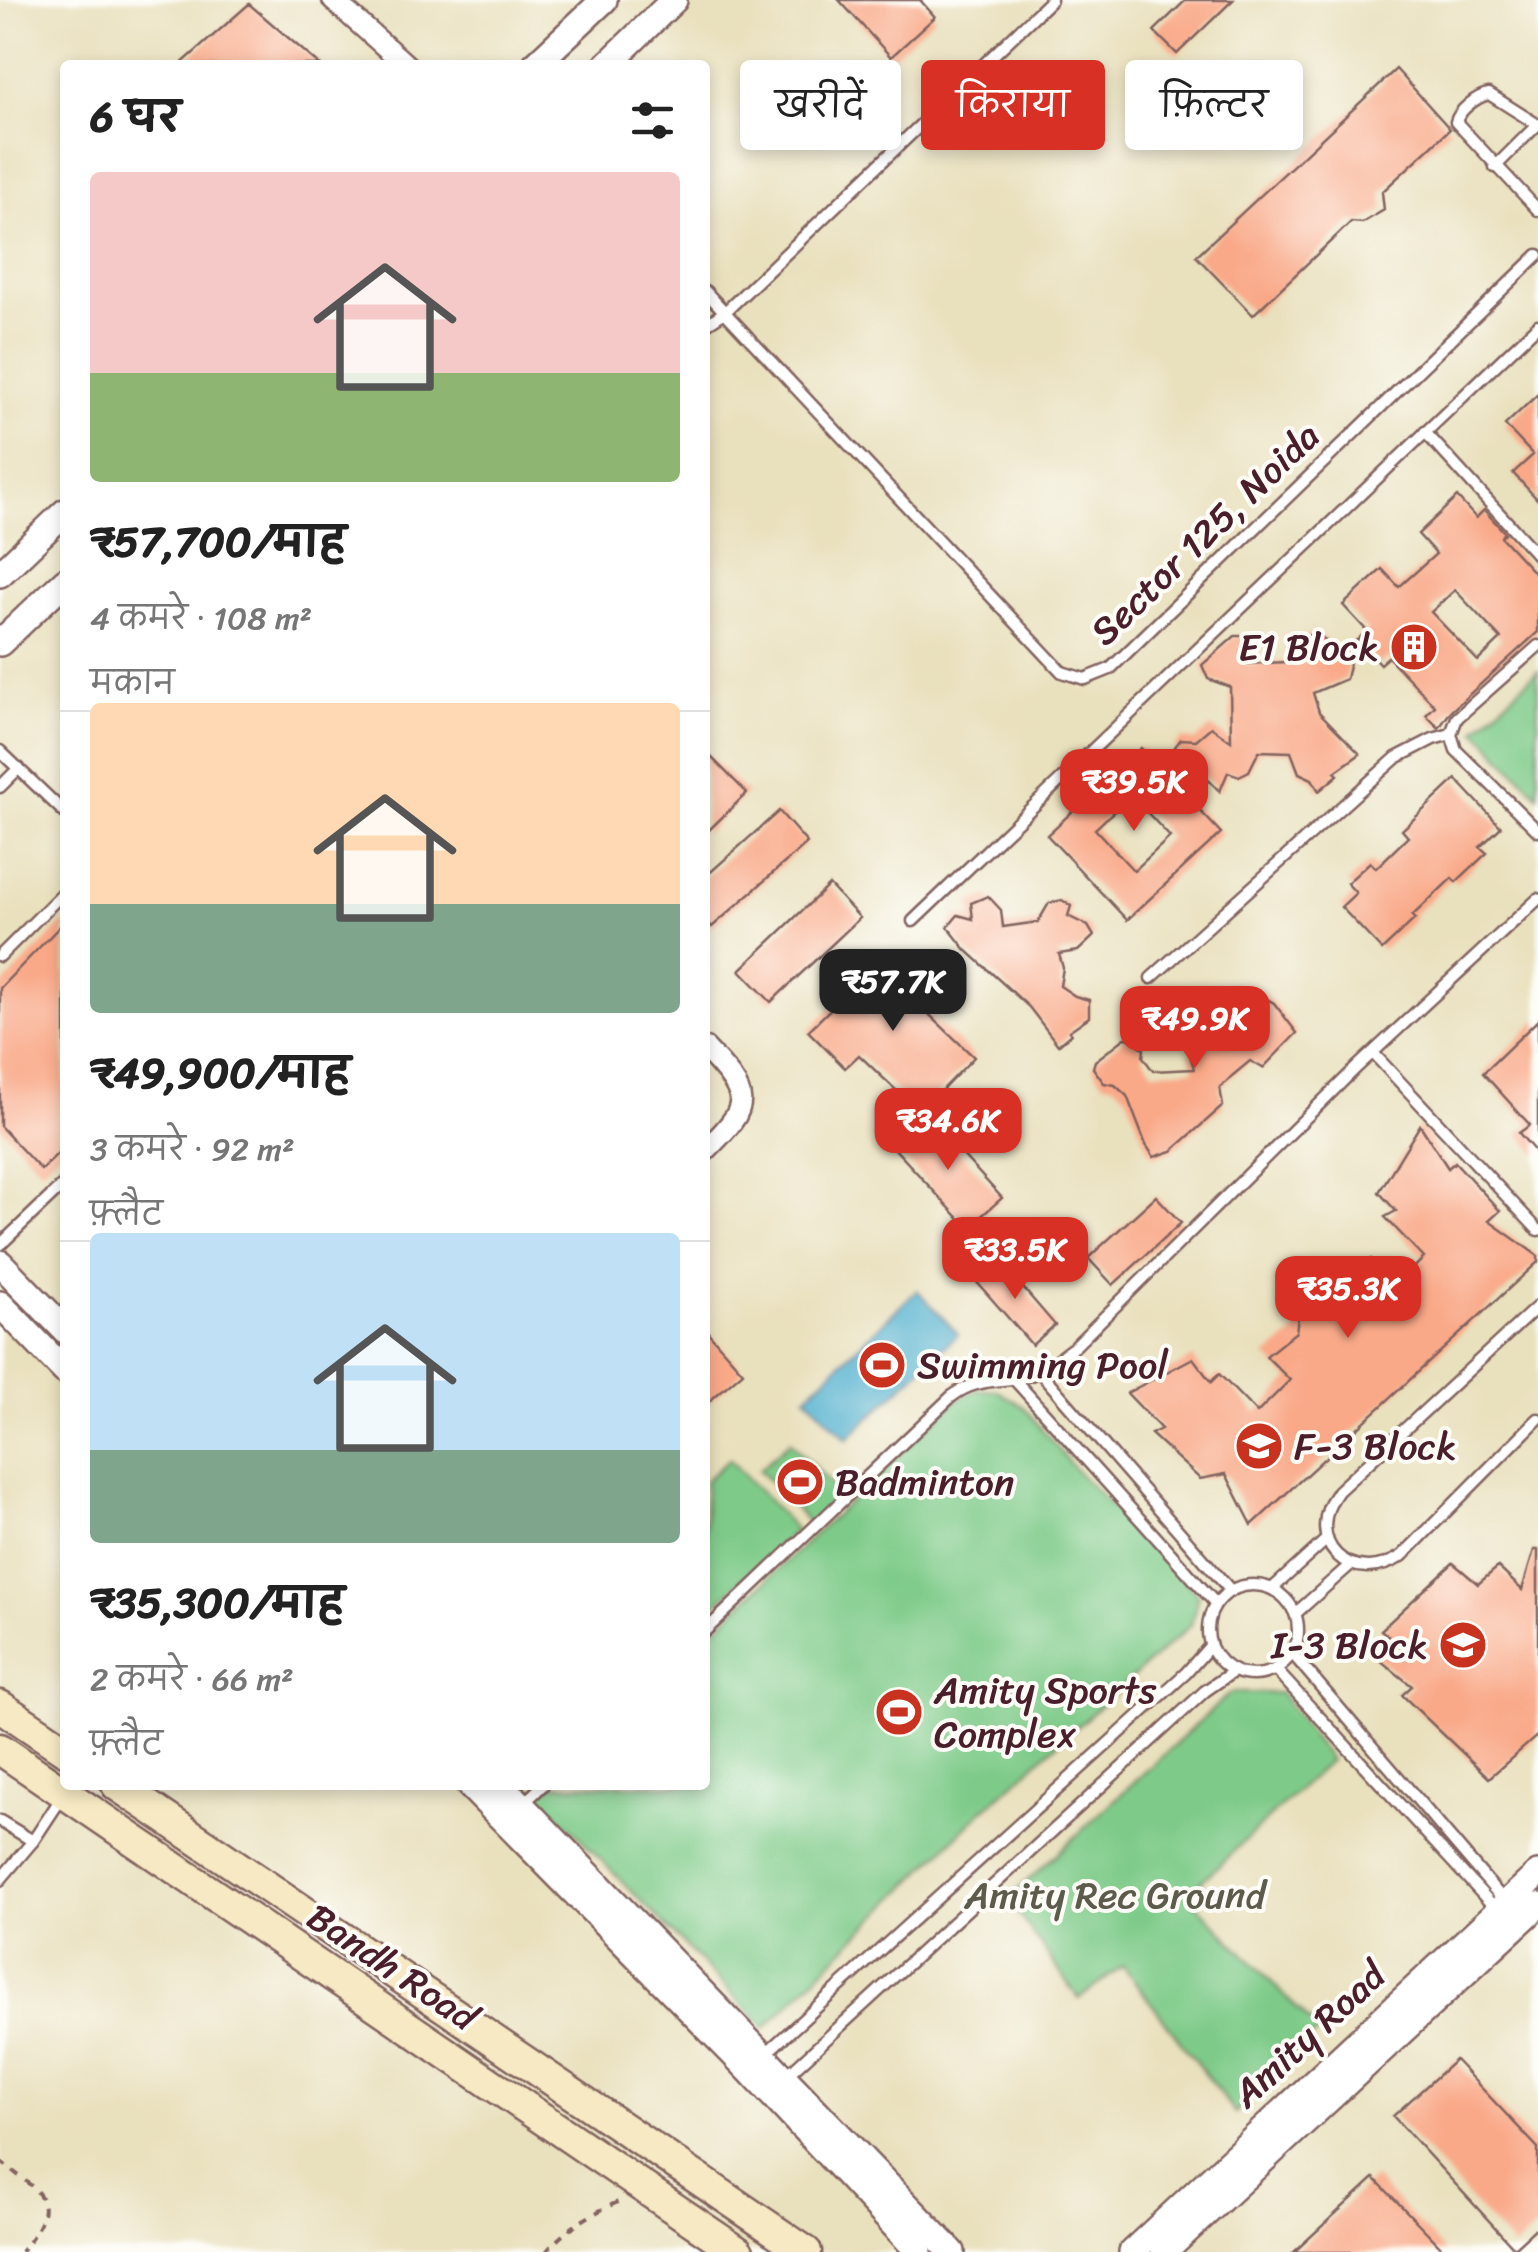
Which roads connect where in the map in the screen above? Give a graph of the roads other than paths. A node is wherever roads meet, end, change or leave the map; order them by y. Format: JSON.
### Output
{"nodes":[{"id":1,"x":333,"y":0,"type":"edge"},
{"id":2,"x":604,"y":0,"type":"edge"},
{"id":3,"x":674,"y":0,"type":"edge"},
{"id":4,"x":1051,"y":0,"type":"edge"},
{"id":5,"x":400,"y":60,"type":"edge"},
{"id":6,"x":540,"y":60,"type":"edge"},
{"id":7,"x":612,"y":60,"type":"edge"},
{"id":8,"x":1538,"y":125,"type":"edge"},
{"id":9,"x":1495,"y":168,"type":"junction"},
{"id":10,"x":1538,"y":210,"type":"edge"},
{"id":11,"x":1538,"y":255,"type":"edge"},
{"id":12,"x":710,"y":296,"type":"edge"},
{"id":13,"x":725,"y":312,"type":"junction"},
{"id":14,"x":710,"y":322,"type":"edge"},
{"id":15,"x":1538,"y":325,"type":"edge"},
{"id":16,"x":1425,"y":432,"type":"junction"},
{"id":17,"x":60,"y":517,"type":"edge"},
{"id":18,"x":1538,"y":556,"type":"edge"},
{"id":19,"x":0,"y":574,"type":"edge"},
{"id":20,"x":60,"y":586,"type":"edge"},
{"id":21,"x":0,"y":643,"type":"edge"},
{"id":22,"x":1538,"y":646,"type":"edge"},
{"id":23,"x":1452,"y":734,"type":"junction"},
{"id":24,"x":0,"y":751,"type":"edge"},
{"id":25,"x":19,"y":768,"type":"junction"},
{"id":26,"x":0,"y":787,"type":"edge"},
{"id":27,"x":60,"y":808,"type":"edge"},
{"id":28,"x":1538,"y":831,"type":"edge"},
{"id":29,"x":60,"y":896,"type":"edge"},
{"id":30,"x":1538,"y":899,"type":"edge"},
{"id":31,"x":913,"y":921,"type":"dead end"},
{"id":32,"x":0,"y":956,"type":"edge"},
{"id":33,"x":1150,"y":978,"type":"dead end"},
{"id":34,"x":710,"y":1053,"type":"edge"},
{"id":35,"x":1373,"y":1053,"type":"junction"},
{"id":36,"x":710,"y":1146,"type":"edge"},
{"id":37,"x":60,"y":1189,"type":"edge"},
{"id":38,"x":1538,"y":1230,"type":"edge"},
{"id":39,"x":0,"y":1246,"type":"edge"},
{"id":40,"x":0,"y":1262,"type":"edge"},
{"id":41,"x":0,"y":1304,"type":"edge"},
{"id":42,"x":1538,"y":1306,"type":"edge"},
{"id":43,"x":60,"y":1325,"type":"edge"},
{"id":44,"x":60,"y":1366,"type":"edge"},
{"id":45,"x":1040,"y":1372,"type":"junction"},
{"id":46,"x":1013,"y":1378,"type":"junction"},
{"id":47,"x":1538,"y":1418,"type":"edge"},
{"id":48,"x":1327,"y":1540,"type":"junction"},
{"id":49,"x":1350,"y":1565,"type":"junction"},
{"id":50,"x":1272,"y":1588,"type":"junction"},
{"id":51,"x":1231,"y":1591,"type":"junction"},
{"id":52,"x":1216,"y":1604,"type":"junction"},
{"id":53,"x":1296,"y":1613,"type":"junction"},
{"id":54,"x":710,"y":1626,"type":"edge"},
{"id":55,"x":1210,"y":1646,"type":"junction"},
{"id":56,"x":1292,"y":1653,"type":"junction"},
{"id":57,"x":1275,"y":1669,"type":"junction"},
{"id":58,"x":1234,"y":1671,"type":"junction"},
{"id":59,"x":0,"y":1706,"type":"edge"},
{"id":60,"x":60,"y":1747,"type":"edge"},
{"id":61,"x":0,"y":1749,"type":"edge"},
{"id":62,"x":60,"y":1785,"type":"edge"},
{"id":63,"x":66,"y":1790,"type":"edge"},
{"id":64,"x":68,"y":1790,"type":"edge"},
{"id":65,"x":124,"y":1790,"type":"edge"},
{"id":66,"x":474,"y":1790,"type":"edge"},
{"id":67,"x":507,"y":1790,"type":"edge"},
{"id":68,"x":538,"y":1790,"type":"edge"},
{"id":69,"x":521,"y":1805,"type":"junction"},
{"id":70,"x":0,"y":1821,"type":"edge"},
{"id":71,"x":33,"y":1842,"type":"junction"},
{"id":72,"x":1538,"y":1874,"type":"edge"},
{"id":73,"x":0,"y":1880,"type":"edge"},
{"id":74,"x":1538,"y":1904,"type":"edge"},
{"id":75,"x":1502,"y":1907,"type":"junction"},
{"id":76,"x":755,"y":2063,"type":"junction"},
{"id":77,"x":775,"y":2085,"type":"junction"},
{"id":78,"x":738,"y":2252,"type":"edge"},
{"id":79,"x":806,"y":2252,"type":"edge"},
{"id":80,"x":919,"y":2252,"type":"edge"},
{"id":81,"x":952,"y":2252,"type":"edge"},
{"id":82,"x":1132,"y":2252,"type":"edge"},
{"id":83,"x":1164,"y":2252,"type":"edge"}],
"edges":[{"from":1,"to":5,"type":"street"},
{"from":2,"to":6,"type":"street"},
{"from":3,"to":7,"type":"street"},
{"from":4,"to":13,"type":"lane"},
{"from":8,"to":9,"type":"lane"},
{"from":8,"to":9,"type":"lane"},
{"from":9,"to":10,"type":"lane"},
{"from":11,"to":13,"type":"lane","name":"Sector 125, Noida"},
{"from":12,"to":13,"type":"lane","name":"Sector 125, Noida"},
{"from":13,"to":14,"type":"lane"},
{"from":15,"to":16,"type":"lane"},
{"from":16,"to":18,"type":"lane"},
{"from":16,"to":31,"type":"lane"},
{"from":17,"to":19,"type":"street"},
{"from":20,"to":21,"type":"street"},
{"from":22,"to":23,"type":"lane"},
{"from":23,"to":28,"type":"lane"},
{"from":23,"to":33,"type":"lane"},
{"from":24,"to":25,"type":"lane"},
{"from":25,"to":26,"type":"lane"},
{"from":25,"to":27,"type":"lane"},
{"from":29,"to":32,"type":"lane"},
{"from":30,"to":35,"type":"lane"},
{"from":34,"to":36,"type":"street"},
{"from":35,"to":38,"type":"lane"},
{"from":35,"to":45,"type":"lane"},
{"from":37,"to":39,"type":"lane"},
{"from":40,"to":43,"type":"street"},
{"from":41,"to":44,"type":"street"},
{"from":42,"to":48,"type":"lane"},
{"from":45,"to":46,"type":"lane"},
{"from":45,"to":51,"type":"lane"},
{"from":46,"to":52,"type":"lane"},
{"from":46,"to":54,"type":"lane"},
{"from":47,"to":49,"type":"lane"},
{"from":48,"to":49,"type":"lane"},
{"from":48,"to":50,"type":"lane"},
{"from":49,"to":53,"type":"lane"},
{"from":50,"to":51,"type":"lane"},
{"from":50,"to":53,"type":"lane"},
{"from":51,"to":52,"type":"lane"},
{"from":52,"to":55,"type":"lane"},
{"from":53,"to":56,"type":"lane"},
{"from":55,"to":58,"type":"lane"},
{"from":55,"to":76,"type":"lane"},
{"from":56,"to":57,"type":"lane"},
{"from":56,"to":75,"type":"lane"},
{"from":57,"to":58,"type":"lane"},
{"from":57,"to":75,"type":"lane"},
{"from":58,"to":77,"type":"lane"},
{"from":59,"to":60,"type":"main road"},
{"from":61,"to":62,"type":"main road","name":"Bandh Road"},
{"from":63,"to":71,"type":"lane"},
{"from":64,"to":78,"type":"main road","name":"Bandh Road"},
{"from":65,"to":79,"type":"main road","name":"Bandh Road"},
{"from":66,"to":76,"type":"street"},
{"from":67,"to":69,"type":"street"},
{"from":68,"to":69,"type":"lane"},
{"from":69,"to":76,"type":"street"},
{"from":70,"to":71,"type":"lane"},
{"from":71,"to":73,"type":"lane"},
{"from":72,"to":75,"type":"street","name":"Amity Road"},
{"from":74,"to":83,"type":"street","name":"Amity Road"},
{"from":75,"to":82,"type":"street","name":"Amity Road"},
{"from":76,"to":77,"type":"street"},
{"from":77,"to":80,"type":"street"},
{"from":77,"to":81,"type":"street"}]}
